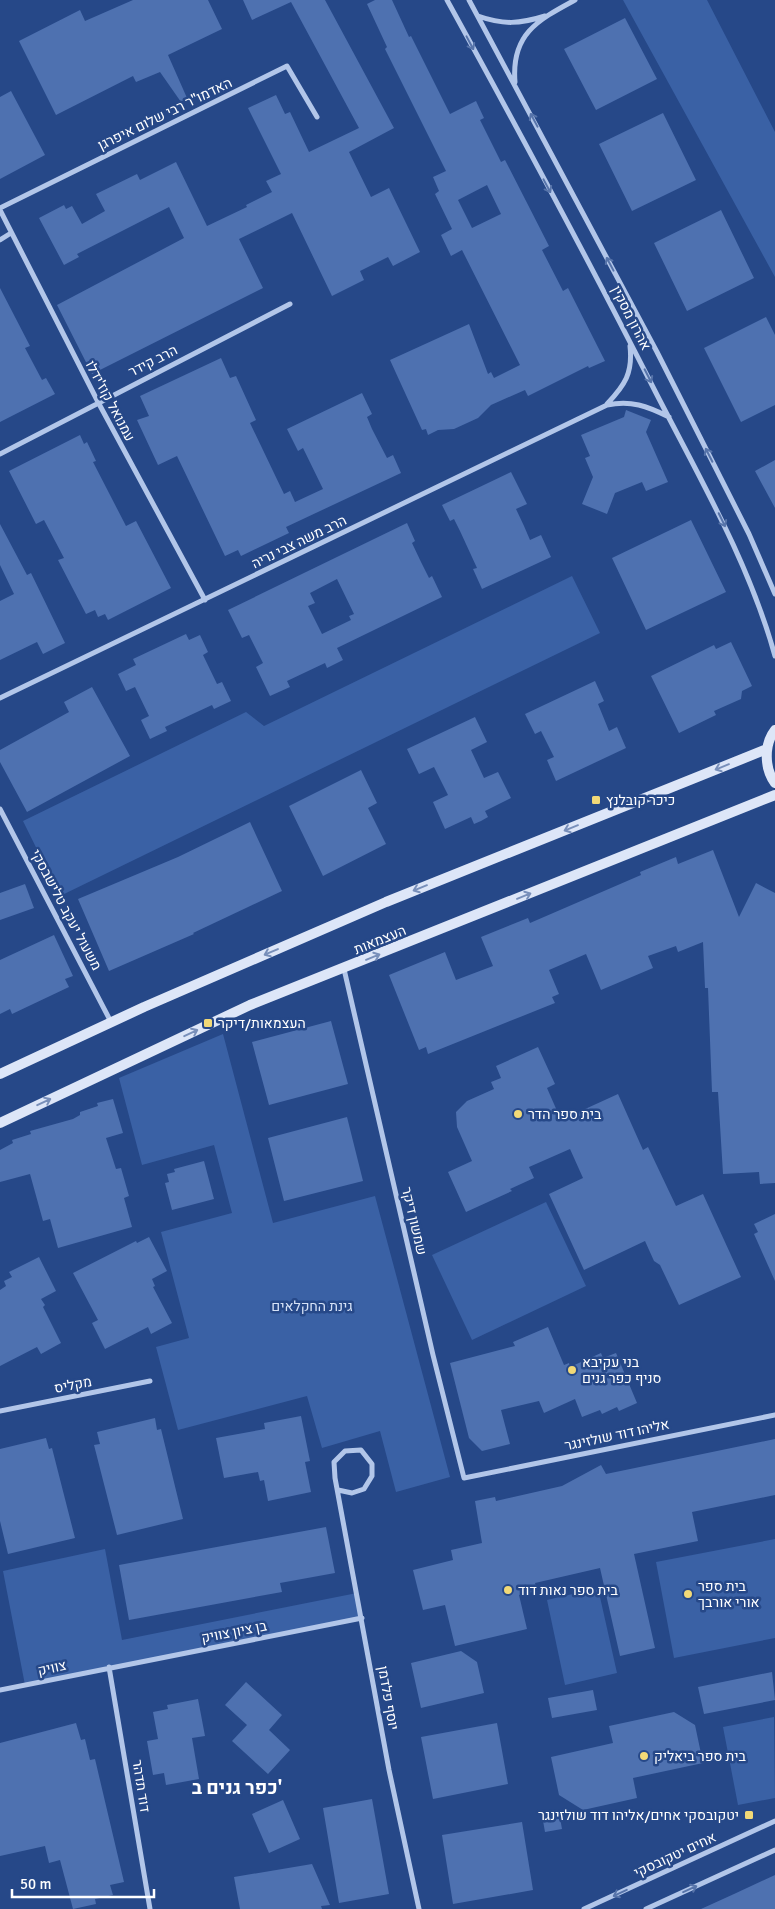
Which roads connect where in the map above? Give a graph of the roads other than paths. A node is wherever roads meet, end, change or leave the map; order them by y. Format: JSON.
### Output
{"nodes":[{"id":1,"x":447,"y":0,"type":"edge"},
{"id":2,"x":469,"y":0,"type":"edge"},
{"id":3,"x":575,"y":0,"type":"edge"},
{"id":4,"x":548,"y":15,"type":"junction"},
{"id":5,"x":478,"y":16,"type":"junction"},
{"id":6,"x":516,"y":85,"type":"junction"},
{"id":7,"x":318,"y":117,"type":"dead end"},
{"id":8,"x":0,"y":209,"type":"edge"},
{"id":9,"x":12,"y":233,"type":"junction"},
{"id":10,"x":0,"y":240,"type":"edge"},
{"id":11,"x":290,"y":304,"type":"dead end"},
{"id":12,"x":630,"y":341,"type":"junction"},
{"id":13,"x":98,"y":402,"type":"junction"},
{"id":14,"x":607,"y":405,"type":"junction"},
{"id":15,"x":669,"y":417,"type":"junction"},
{"id":16,"x":0,"y":454,"type":"edge"},
{"id":17,"x":775,"y":594,"type":"edge"},
{"id":18,"x":205,"y":600,"type":"junction"},
{"id":19,"x":775,"y":656,"type":"edge"},
{"id":20,"x":0,"y":698,"type":"edge"},
{"id":21,"x":775,"y":730,"type":"edge"},
{"id":22,"x":767,"y":749,"type":"junction"},
{"id":23,"x":775,"y":783,"type":"edge"},
{"id":24,"x":775,"y":795,"type":"edge"},
{"id":25,"x":0,"y":809,"type":"edge"},
{"id":26,"x":344,"y":969,"type":"junction"},
{"id":27,"x":111,"y":1022,"type":"junction"},
{"id":28,"x":0,"y":1074,"type":"edge"},
{"id":29,"x":0,"y":1123,"type":"edge"},
{"id":30,"x":150,"y":1380,"type":"dead end"},
{"id":31,"x":0,"y":1411,"type":"edge"},
{"id":32,"x":775,"y":1415,"type":"edge"},
{"id":33,"x":464,"y":1478,"type":"joint"},
{"id":34,"x":338,"y":1490,"type":"junction"},
{"id":35,"x":362,"y":1618,"type":"junction"},
{"id":36,"x":109,"y":1667,"type":"junction"},
{"id":37,"x":0,"y":1690,"type":"edge"},
{"id":38,"x":775,"y":1821,"type":"edge"},
{"id":39,"x":775,"y":1850,"type":"edge"},
{"id":40,"x":150,"y":1909,"type":"edge"},
{"id":41,"x":419,"y":1909,"type":"edge"},
{"id":42,"x":584,"y":1909,"type":"edge"},
{"id":43,"x":646,"y":1909,"type":"edge"}],
"edges":[{"from":1,"to":12,"type":"street","name":"אהרון מסקין","one_way":true},
{"from":2,"to":5,"type":"street","name":"אהרון מסקין"},
{"from":3,"to":4,"type":"street"},
{"from":4,"to":5,"type":"street"},
{"from":4,"to":6,"type":"street"},
{"from":5,"to":6,"type":"street","name":"אהרון מסקין"},
{"from":17,"to":6,"type":"street","name":"אהרון מסקין","one_way":true},
{"from":7,"to":8,"type":"street","name":"האדמו\"ר רבי שלום איפרגן"},
{"from":8,"to":9,"type":"street","name":"עמנואל קוז'ידלו"},
{"from":9,"to":10,"type":"street"},
{"from":9,"to":13,"type":"street","name":"עמנואל קוז'ידלו"},
{"from":11,"to":13,"type":"street","name":"הרב קידר"},
{"from":12,"to":14,"type":"street","name":"הרב משה צבי נריה"},
{"from":12,"to":15,"type":"street","name":"אהרון מסקין","one_way":true},
{"from":13,"to":16,"type":"street","name":"הרב קידר"},
{"from":13,"to":18,"type":"street","name":"עמנואל קוז'ידלו"},
{"from":14,"to":15,"type":"street","name":"הרב משה צבי נריה"},
{"from":14,"to":18,"type":"street","name":"הרב משה צבי נריה"},
{"from":15,"to":19,"type":"street","name":"אהרון מסקין","one_way":true},
{"from":18,"to":20,"type":"street","name":"הרב משה צבי נריה"},
{"from":21,"to":22,"type":"main road"},
{"from":22,"to":23,"type":"main road"},
{"from":22,"to":27,"type":"main road","one_way":true},
{"from":26,"to":24,"type":"main road","name":"העצמאות","one_way":true},
{"from":25,"to":27,"type":"street","name":"משעול יעקב טלישבסקי"},
{"from":29,"to":26,"type":"main road","name":"העצמאות","one_way":true},
{"from":26,"to":33,"type":"street","name":"שמשון דיקר"},
{"from":27,"to":28,"type":"main road"},
{"from":30,"to":31,"type":"street","name":"מקליס"},
{"from":32,"to":33,"type":"street","name":"אליהו דוד שולזינגר"},
{"from":34,"to":34,"type":"street","name":"יוסף פלדמן"},
{"from":34,"to":35,"type":"street","name":"יוסף פלדמן"},
{"from":35,"to":36,"type":"street","name":"בן ציון צוויק"},
{"from":35,"to":41,"type":"street","name":"יוסף פלדמן"},
{"from":36,"to":37,"type":"street","name":"צוויק"},
{"from":36,"to":40,"type":"street","name":"דוד תדהר"},
{"from":38,"to":42,"type":"street","name":"אחים יטקובסקי","one_way":true},
{"from":43,"to":39,"type":"street","one_way":true}]}
